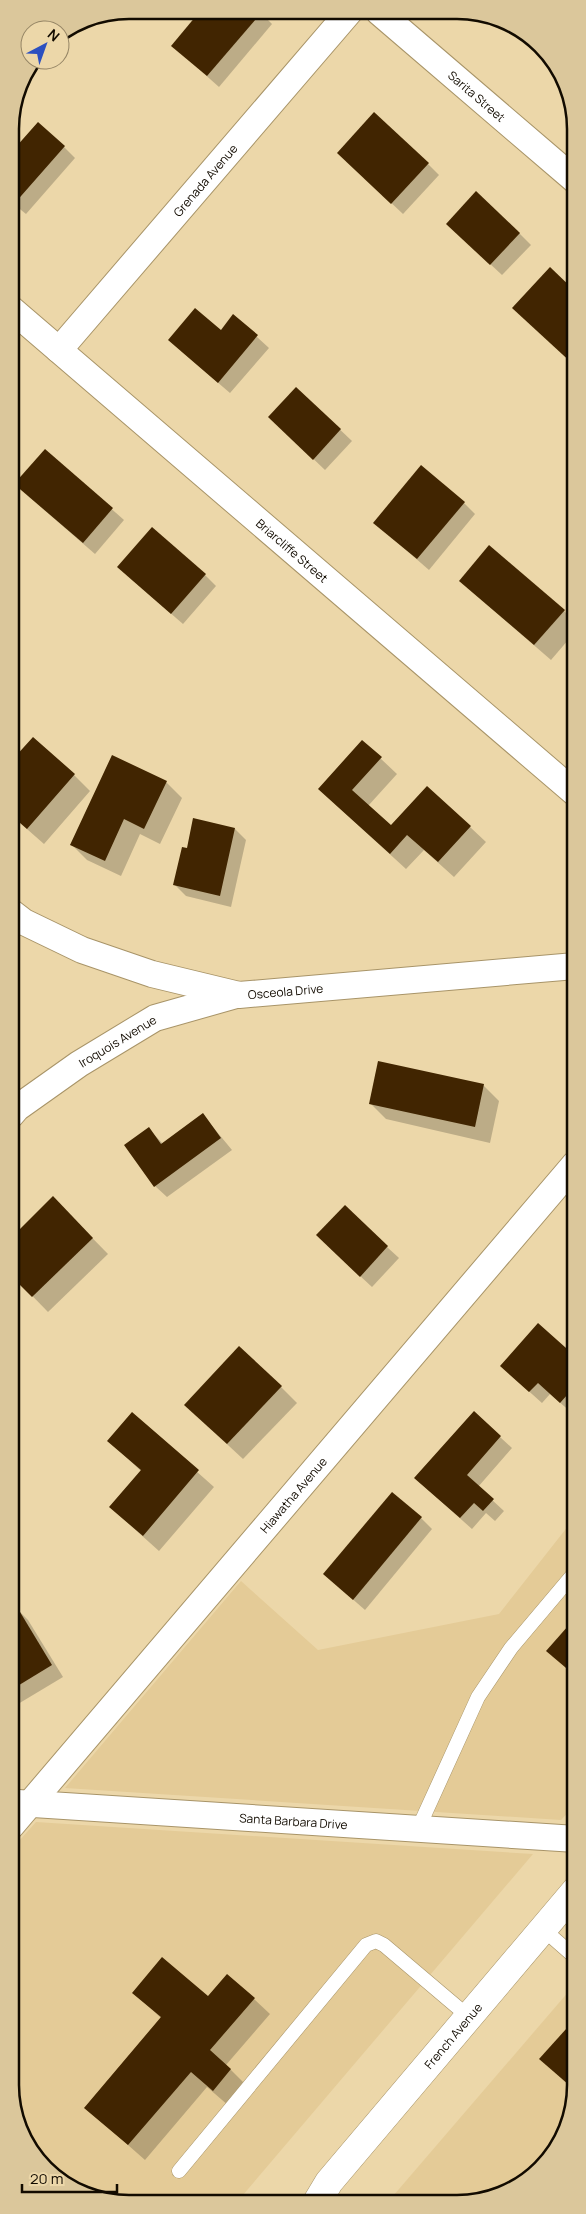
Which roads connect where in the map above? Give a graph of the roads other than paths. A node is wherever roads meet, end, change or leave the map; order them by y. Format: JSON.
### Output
{"nodes":[{"id":1,"x":344,"y":19,"type":"edge"},
{"id":2,"x":387,"y":19,"type":"edge"},
{"id":3,"x":567,"y":173,"type":"edge"},
{"id":4,"x":19,"y":316,"type":"edge"},
{"id":5,"x":59,"y":350,"type":"junction"},
{"id":6,"x":567,"y":786,"type":"edge"},
{"id":7,"x":19,"y":918,"type":"edge"},
{"id":8,"x":567,"y":967,"type":"edge"},
{"id":9,"x":239,"y":995,"type":"junction"},
{"id":10,"x":19,"y":1107,"type":"edge"},
{"id":11,"x":567,"y":1173,"type":"edge"},
{"id":12,"x":567,"y":1582,"type":"edge"},
{"id":13,"x":21,"y":1803,"type":"edge"},
{"id":14,"x":418,"y":1829,"type":"junction"},
{"id":15,"x":567,"y":1838,"type":"edge"},
{"id":16,"x":567,"y":1901,"type":"edge"},
{"id":17,"x":543,"y":1929,"type":"junction"},
{"id":18,"x":567,"y":1950,"type":"edge"},
{"id":19,"x":469,"y":2017,"type":"junction"},
{"id":20,"x":179,"y":2171,"type":"dead end"},
{"id":21,"x":323,"y":2192,"type":"edge"}],
"edges":[{"from":1,"to":5,"type":"street","name":"Grenada Avenue"},
{"from":2,"to":3,"type":"street","name":"Sarita Street"},
{"from":4,"to":5,"type":"street","name":"Briarcliffe Street"},
{"from":5,"to":6,"type":"street","name":"Briarcliffe Street"},
{"from":7,"to":9,"type":"street","name":"Osceola Drive"},
{"from":8,"to":9,"type":"street","name":"Osceola Drive"},
{"from":9,"to":10,"type":"street","name":"Iroquois Avenue"},
{"from":11,"to":13,"type":"street","name":"Hiawatha Avenue"},
{"from":12,"to":14,"type":"lane"},
{"from":13,"to":14,"type":"street","name":"Santa Barbara Drive"},
{"from":14,"to":15,"type":"street","name":"Santa Barbara Drive"},
{"from":16,"to":17,"type":"main road","name":"French Avenue"},
{"from":17,"to":18,"type":"lane"},
{"from":17,"to":19,"type":"main road","name":"French Avenue"},
{"from":19,"to":20,"type":"lane"},
{"from":19,"to":21,"type":"main road","name":"French Avenue"}]}
